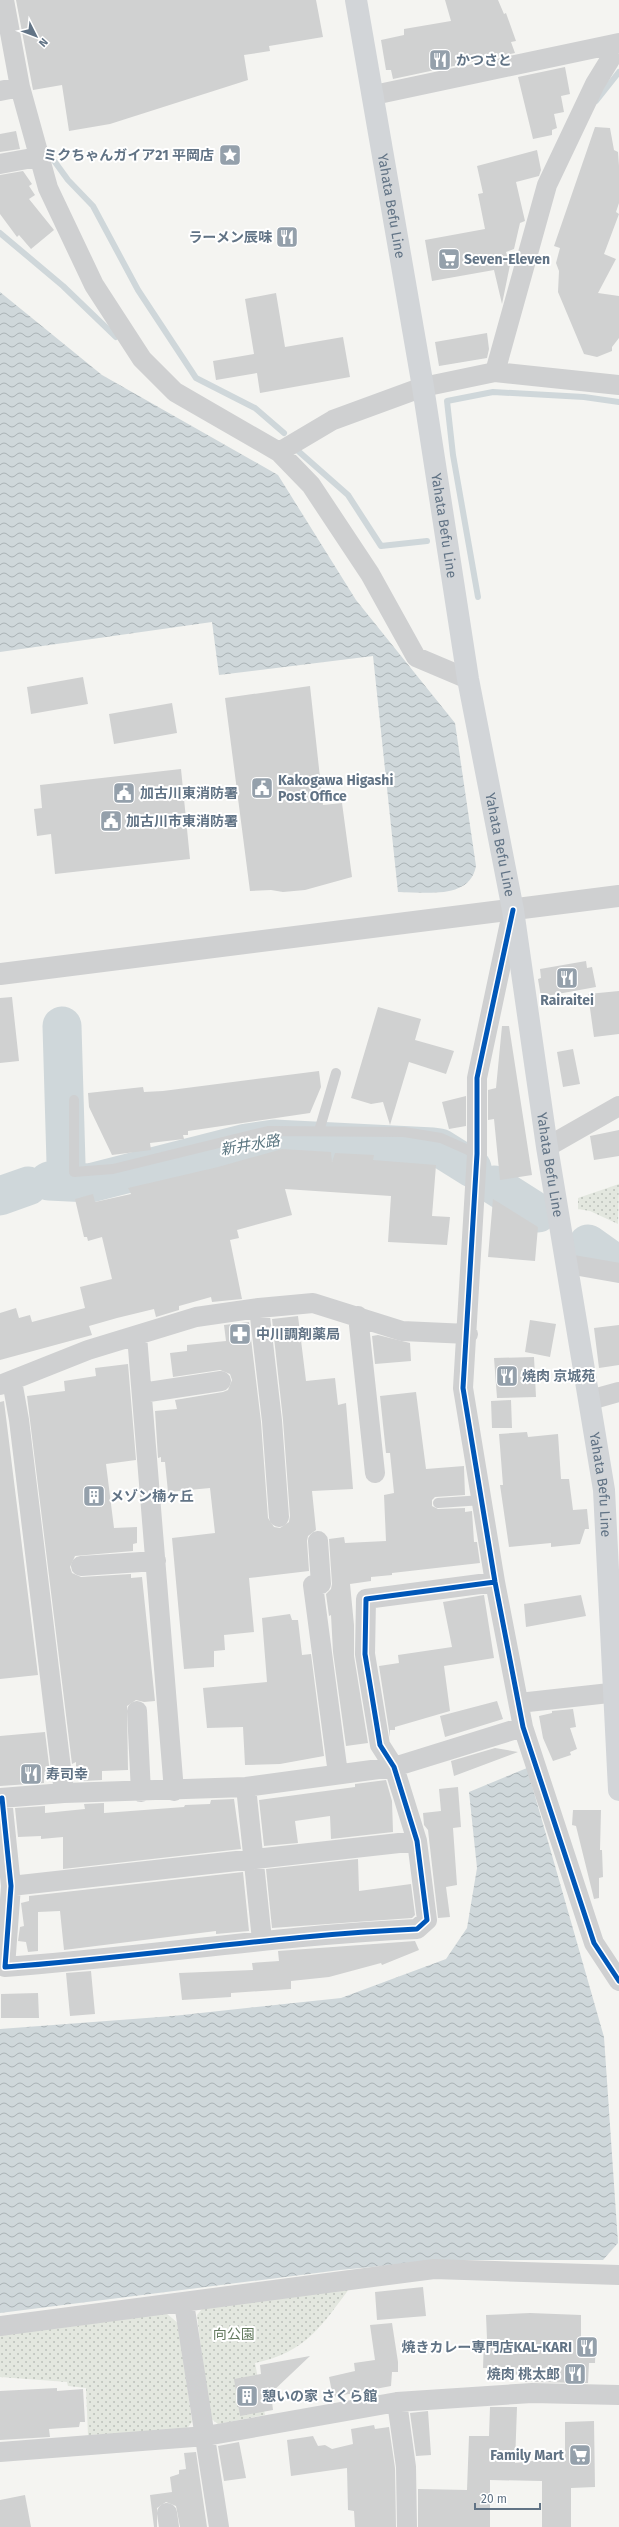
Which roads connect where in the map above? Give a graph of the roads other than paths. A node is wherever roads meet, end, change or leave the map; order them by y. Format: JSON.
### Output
{"nodes":[{"id":1,"x":4,"y":0,"type":"edge"},
{"id":2,"x":356,"y":0,"type":"edge"},
{"id":3,"x":619,"y":44,"type":"edge"},
{"id":4,"x":20,"y":87,"type":"junction"},
{"id":5,"x":0,"y":91,"type":"edge"},
{"id":6,"x":374,"y":95,"type":"junction"},
{"id":7,"x":38,"y":157,"type":"junction"},
{"id":8,"x":0,"y":164,"type":"edge"},
{"id":9,"x":495,"y":372,"type":"junction"},
{"id":10,"x":619,"y":385,"type":"edge"},
{"id":11,"x":423,"y":387,"type":"junction"},
{"id":12,"x":279,"y":452,"type":"junction"},
{"id":13,"x":468,"y":680,"type":"junction"},
{"id":14,"x":619,"y":896,"type":"edge"},
{"id":15,"x":513,"y":910,"type":"junction"},
{"id":16,"x":0,"y":974,"type":"edge"},
{"id":17,"x":336,"y":1073,"type":"dead end"},
{"id":18,"x":74,"y":1100,"type":"dead end"},
{"id":19,"x":619,"y":1106,"type":"edge"},
{"id":20,"x":319,"y":1131,"type":"junction"},
{"id":21,"x":547,"y":1147,"type":"junction"},
{"id":22,"x":477,"y":1154,"type":"junction"},
{"id":23,"x":568,"y":1264,"type":"junction"},
{"id":24,"x":619,"y":1273,"type":"edge"},
{"id":25,"x":259,"y":1308,"type":"junction"},
{"id":26,"x":358,"y":1316,"type":"junction"},
{"id":27,"x":468,"y":1334,"type":"junction"},
{"id":28,"x":137,"y":1336,"type":"junction"},
{"id":29,"x":221,"y":1381,"type":"dead end"},
{"id":30,"x":6,"y":1383,"type":"edge"},
{"id":31,"x":619,"y":1392,"type":"edge"},
{"id":32,"x":142,"y":1393,"type":"junction"},
{"id":33,"x":590,"y":1400,"type":"junction"},
{"id":34,"x":375,"y":1473,"type":"dead end"},
{"id":35,"x":483,"y":1500,"type":"junction"},
{"id":36,"x":438,"y":1503,"type":"dead end"},
{"id":37,"x":279,"y":1517,"type":"dead end"},
{"id":38,"x":318,"y":1541,"type":"dead end"},
{"id":39,"x":156,"y":1561,"type":"junction"},
{"id":40,"x":81,"y":1566,"type":"dead end"},
{"id":41,"x":495,"y":1582,"type":"junction"},
{"id":42,"x":617,"y":1692,"type":"edge"},
{"id":43,"x":519,"y":1703,"type":"junction"},
{"id":44,"x":137,"y":1711,"type":"dead end"},
{"id":45,"x":523,"y":1727,"type":"junction"},
{"id":46,"x":394,"y":1767,"type":"junction"},
{"id":47,"x":338,"y":1774,"type":"junction"},
{"id":48,"x":246,"y":1787,"type":"junction"},
{"id":49,"x":619,"y":1790,"type":"edge"},
{"id":50,"x":174,"y":1791,"type":"junction"},
{"id":51,"x":141,"y":1792,"type":"junction"},
{"id":52,"x":64,"y":1794,"type":"junction"},
{"id":53,"x":1,"y":1798,"type":"edge"},
{"id":54,"x":417,"y":1841,"type":"junction"},
{"id":55,"x":254,"y":1860,"type":"junction"},
{"id":56,"x":11,"y":1886,"type":"junction"},
{"id":57,"x":262,"y":1940,"type":"junction"},
{"id":58,"x":619,"y":1981,"type":"edge"},
{"id":59,"x":619,"y":2275,"type":"edge"},
{"id":60,"x":184,"y":2303,"type":"junction"},
{"id":61,"x":0,"y":2326,"type":"edge"},
{"id":62,"x":619,"y":2395,"type":"edge"},
{"id":63,"x":397,"y":2402,"type":"junction"},
{"id":64,"x":206,"y":2436,"type":"junction"},
{"id":65,"x":0,"y":2452,"type":"edge"},
{"id":66,"x":219,"y":2527,"type":"edge"},
{"id":67,"x":407,"y":2527,"type":"edge"}],
"edges":[{"from":1,"to":4,"type":"street"},
{"from":2,"to":6,"type":"main road","name":"Yahata Befu Line"},
{"from":3,"to":6,"type":"street"},
{"from":3,"to":9,"type":"street"},
{"from":4,"to":5,"type":"street"},
{"from":4,"to":7,"type":"street"},
{"from":6,"to":11,"type":"main road","name":"Yahata Befu Line"},
{"from":7,"to":8,"type":"street"},
{"from":7,"to":12,"type":"street"},
{"from":9,"to":10,"type":"street"},
{"from":9,"to":11,"type":"street"},
{"from":11,"to":12,"type":"street"},
{"from":11,"to":13,"type":"main road","name":"Yahata Befu Line"},
{"from":12,"to":13,"type":"street"},
{"from":13,"to":15,"type":"main road","name":"Yahata Befu Line"},
{"from":14,"to":15,"type":"street"},
{"from":15,"to":16,"type":"street"},
{"from":15,"to":21,"type":"main road","name":"Yahata Befu Line"},
{"from":15,"to":22,"type":"street"},
{"from":17,"to":20,"type":"lane"},
{"from":18,"to":20,"type":"lane"},
{"from":19,"to":21,"type":"street"},
{"from":20,"to":22,"type":"lane"},
{"from":21,"to":23,"type":"main road","name":"Yahata Befu Line"},
{"from":22,"to":27,"type":"street"},
{"from":23,"to":24,"type":"street"},
{"from":23,"to":33,"type":"main road","name":"Yahata Befu Line"},
{"from":25,"to":26,"type":"street"},
{"from":25,"to":28,"type":"street"},
{"from":25,"to":37,"type":"street"},
{"from":26,"to":27,"type":"street"},
{"from":26,"to":34,"type":"street"},
{"from":27,"to":35,"type":"street"},
{"from":28,"to":30,"type":"street"},
{"from":28,"to":32,"type":"street"},
{"from":29,"to":32,"type":"street"},
{"from":30,"to":52,"type":"street"},
{"from":31,"to":33,"type":"street"},
{"from":32,"to":39,"type":"street"},
{"from":33,"to":42,"type":"main road","name":"Yahata Befu Line"},
{"from":35,"to":36,"type":"lane"},
{"from":35,"to":41,"type":"street"},
{"from":38,"to":47,"type":"street"},
{"from":39,"to":40,"type":"street"},
{"from":39,"to":50,"type":"street"},
{"from":41,"to":43,"type":"street"},
{"from":41,"to":46,"type":"street"},
{"from":42,"to":43,"type":"street"},
{"from":42,"to":49,"type":"main road","name":"Yahata Befu Line"},
{"from":43,"to":45,"type":"street"},
{"from":44,"to":51,"type":"street"},
{"from":45,"to":46,"type":"street"},
{"from":45,"to":58,"type":"street"},
{"from":46,"to":47,"type":"street"},
{"from":46,"to":54,"type":"street"},
{"from":47,"to":48,"type":"street"},
{"from":48,"to":50,"type":"street"},
{"from":48,"to":55,"type":"street"},
{"from":50,"to":51,"type":"street"},
{"from":51,"to":52,"type":"street"},
{"from":52,"to":53,"type":"street"},
{"from":53,"to":56,"type":"street"},
{"from":54,"to":55,"type":"street"},
{"from":54,"to":57,"type":"street"},
{"from":55,"to":56,"type":"street"},
{"from":55,"to":57,"type":"street"},
{"from":56,"to":57,"type":"street"},
{"from":59,"to":60,"type":"street"},
{"from":60,"to":61,"type":"street"},
{"from":60,"to":64,"type":"street"},
{"from":62,"to":63,"type":"street"},
{"from":63,"to":64,"type":"street"},
{"from":63,"to":67,"type":"street"},
{"from":64,"to":65,"type":"street"},
{"from":64,"to":66,"type":"street"}]}
